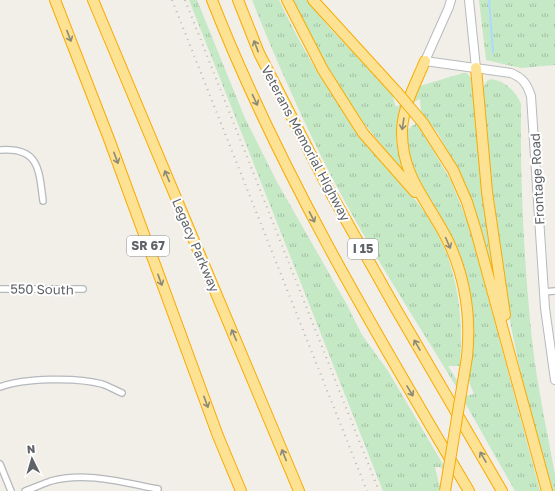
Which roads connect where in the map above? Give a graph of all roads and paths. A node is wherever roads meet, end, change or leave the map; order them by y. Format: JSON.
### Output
{"nodes":[{"id":1,"x":55,"y":0,"type":"edge"},
{"id":2,"x":93,"y":0,"type":"edge"},
{"id":3,"x":212,"y":0,"type":"edge"},
{"id":4,"x":238,"y":0,"type":"edge"},
{"id":5,"x":287,"y":0,"type":"edge"},
{"id":6,"x":313,"y":0,"type":"edge"},
{"id":7,"x":451,"y":0,"type":"edge"},
{"id":8,"x":469,"y":0,"type":"edge"},
{"id":9,"x":426,"y":61,"type":"junction"},
{"id":10,"x":476,"y":68,"type":"junction"},
{"id":11,"x":0,"y":150,"type":"edge"},
{"id":12,"x":43,"y":201,"type":"dead end"},
{"id":13,"x":426,"y":205,"type":"junction"},
{"id":14,"x":0,"y":289,"type":"edge"},
{"id":15,"x":83,"y":289,"type":"dead end"},
{"id":16,"x":543,"y":292,"type":"junction"},
{"id":17,"x":555,"y":292,"type":"edge"},
{"id":18,"x":510,"y":357,"type":"junction"},
{"id":19,"x":555,"y":380,"type":"edge"},
{"id":20,"x":0,"y":387,"type":"edge"},
{"id":21,"x":122,"y":393,"type":"dead end"},
{"id":22,"x":0,"y":464,"type":"edge"},
{"id":23,"x":158,"y":489,"type":"dead end"},
{"id":24,"x":11,"y":491,"type":"edge"},
{"id":25,"x":25,"y":491,"type":"edge"},
{"id":26,"x":240,"y":491,"type":"edge"},
{"id":27,"x":299,"y":491,"type":"edge"},
{"id":28,"x":445,"y":491,"type":"edge"},
{"id":29,"x":469,"y":491,"type":"edge"},
{"id":30,"x":502,"y":491,"type":"edge"},
{"id":31,"x":547,"y":491,"type":"edge"}],
"edges":[{"from":1,"to":26,"type":"highway","number":"SR 67","one_way":true},
{"from":27,"to":2,"type":"highway","name":"Legacy Parkway","one_way":true},
{"from":3,"to":29,"type":"highway","name":"Veterans Memorial Highway","number":"I 15","one_way":true},
{"from":30,"to":4,"type":"highway","name":"Veterans Memorial Highway","number":"I 15","one_way":true},
{"from":5,"to":13,"type":"highway"},
{"from":6,"to":18,"type":"highway","bridge":true},
{"from":7,"to":9,"type":"street"},
{"from":8,"to":10,"type":"street"},
{"from":9,"to":10,"type":"street","name":"Frontage Road"},
{"from":9,"to":13,"type":"highway","one_way":true},
{"from":10,"to":16,"type":"street","name":"Frontage Road"},
{"from":10,"to":18,"type":"highway"},
{"from":11,"to":12,"type":"street"},
{"from":13,"to":28,"type":"highway","one_way":true,"bridge":true},
{"from":14,"to":15,"type":"street","name":"550 South"},
{"from":16,"to":17,"type":"street"},
{"from":16,"to":19,"type":"street","name":"Frontage Road"},
{"from":18,"to":31,"type":"highway"},
{"from":20,"to":21,"type":"street"},
{"from":22,"to":24,"type":"street"},
{"from":23,"to":25,"type":"street"}]}
